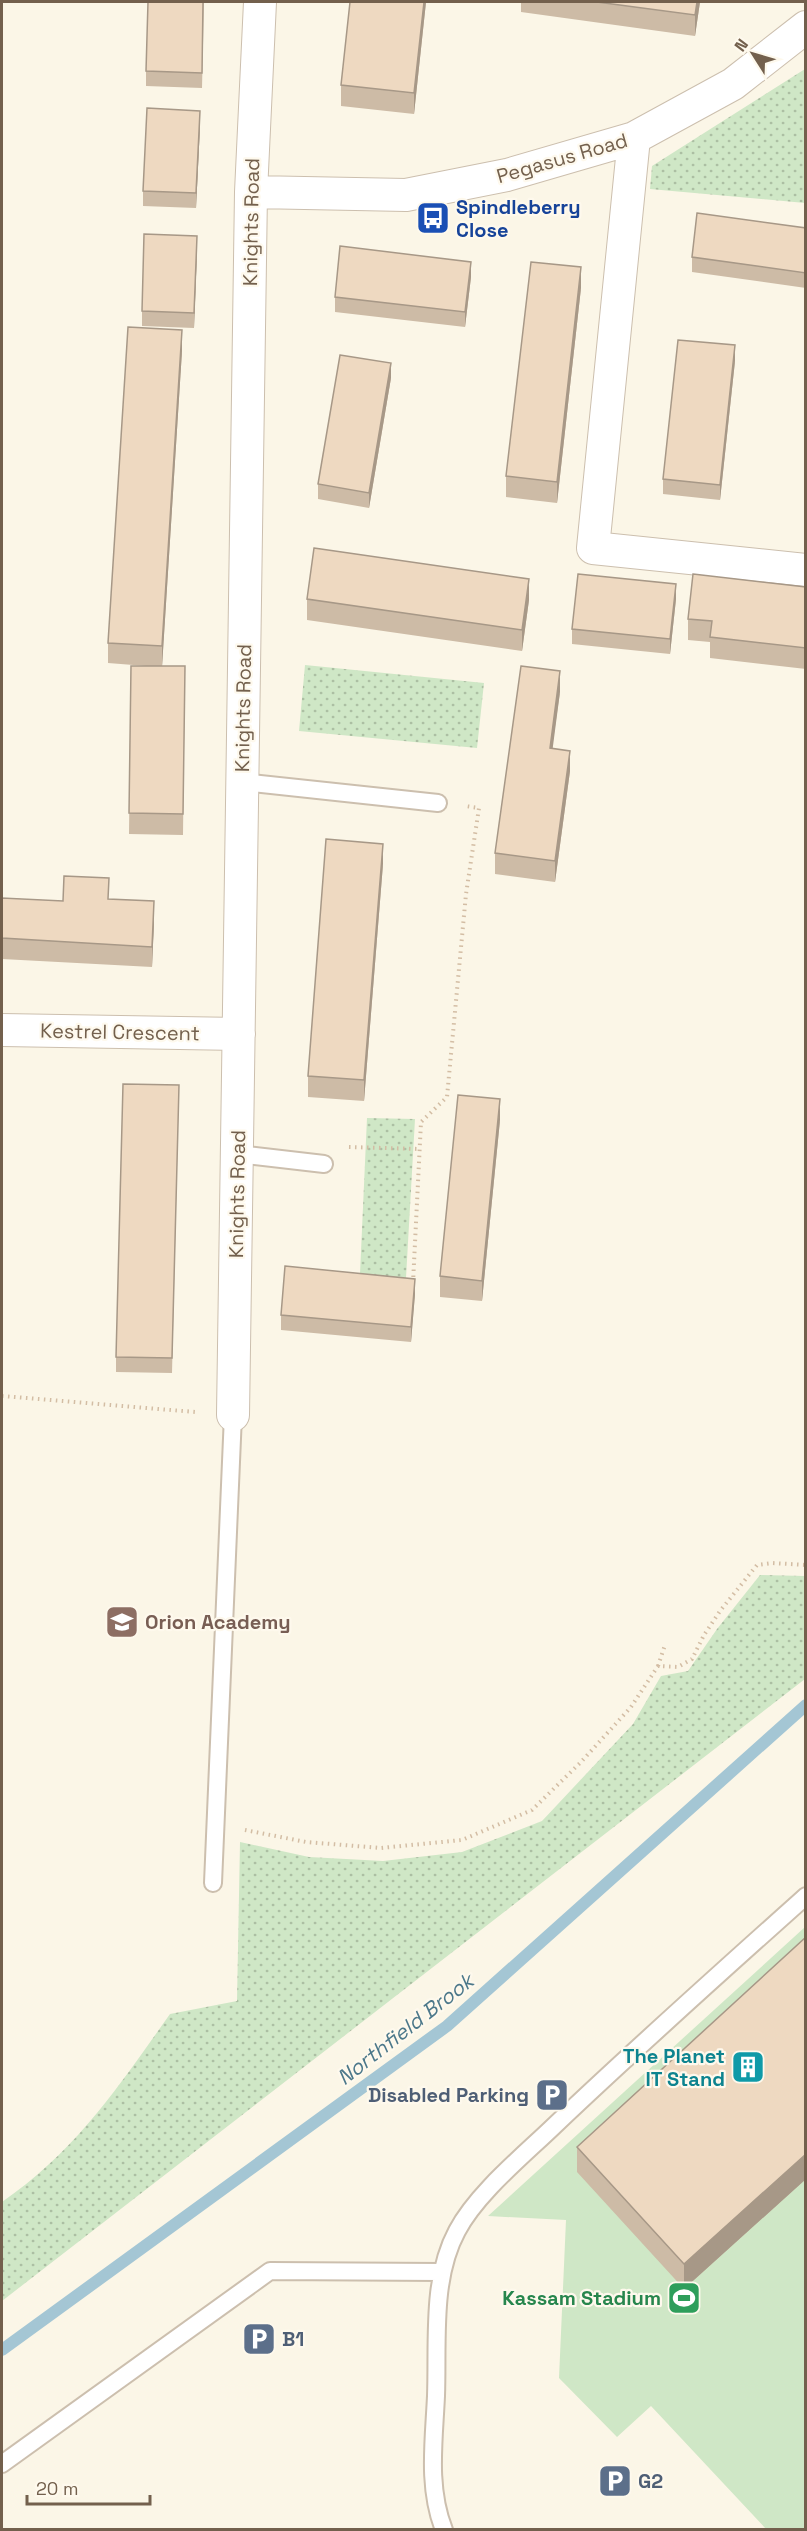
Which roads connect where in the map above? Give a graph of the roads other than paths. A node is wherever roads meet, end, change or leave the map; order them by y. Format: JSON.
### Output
{"nodes":[{"id":1,"x":260,"y":2,"type":"edge"},
{"id":2,"x":806,"y":27,"type":"edge"},
{"id":3,"x":634,"y":138,"type":"junction"},
{"id":4,"x":251,"y":192,"type":"junction"},
{"id":5,"x":806,"y":570,"type":"edge"},
{"id":6,"x":242,"y":782,"type":"junction"},
{"id":7,"x":438,"y":803,"type":"road end"},
{"id":8,"x":2,"y":1030,"type":"edge"},
{"id":9,"x":239,"y":1034,"type":"junction"},
{"id":10,"x":238,"y":1154,"type":"junction"},
{"id":11,"x":324,"y":1164,"type":"road end"},
{"id":12,"x":233,"y":1415,"type":"joint"},
{"id":13,"x":213,"y":1883,"type":"dead end"},
{"id":14,"x":806,"y":1896,"type":"edge"},
{"id":15,"x":441,"y":2272,"type":"junction"},
{"id":16,"x":2,"y":2464,"type":"edge"},
{"id":17,"x":444,"y":2529,"type":"edge"}],
"edges":[{"from":1,"to":4,"type":"street","name":"Knights Road"},
{"from":2,"to":3,"type":"street","name":"Pegasus Road"},
{"from":3,"to":4,"type":"street","name":"Pegasus Road"},
{"from":3,"to":5,"type":"street"},
{"from":4,"to":6,"type":"street","name":"Knights Road"},
{"from":6,"to":7,"type":"lane"},
{"from":6,"to":9,"type":"street","name":"Knights Road"},
{"from":8,"to":9,"type":"street","name":"Kestrel Crescent"},
{"from":9,"to":10,"type":"street","name":"Knights Road"},
{"from":10,"to":11,"type":"lane"},
{"from":10,"to":12,"type":"street","name":"Knights Road"},
{"from":12,"to":13,"type":"lane"},
{"from":14,"to":15,"type":"lane"},
{"from":15,"to":16,"type":"lane"},
{"from":15,"to":17,"type":"lane"}]}
